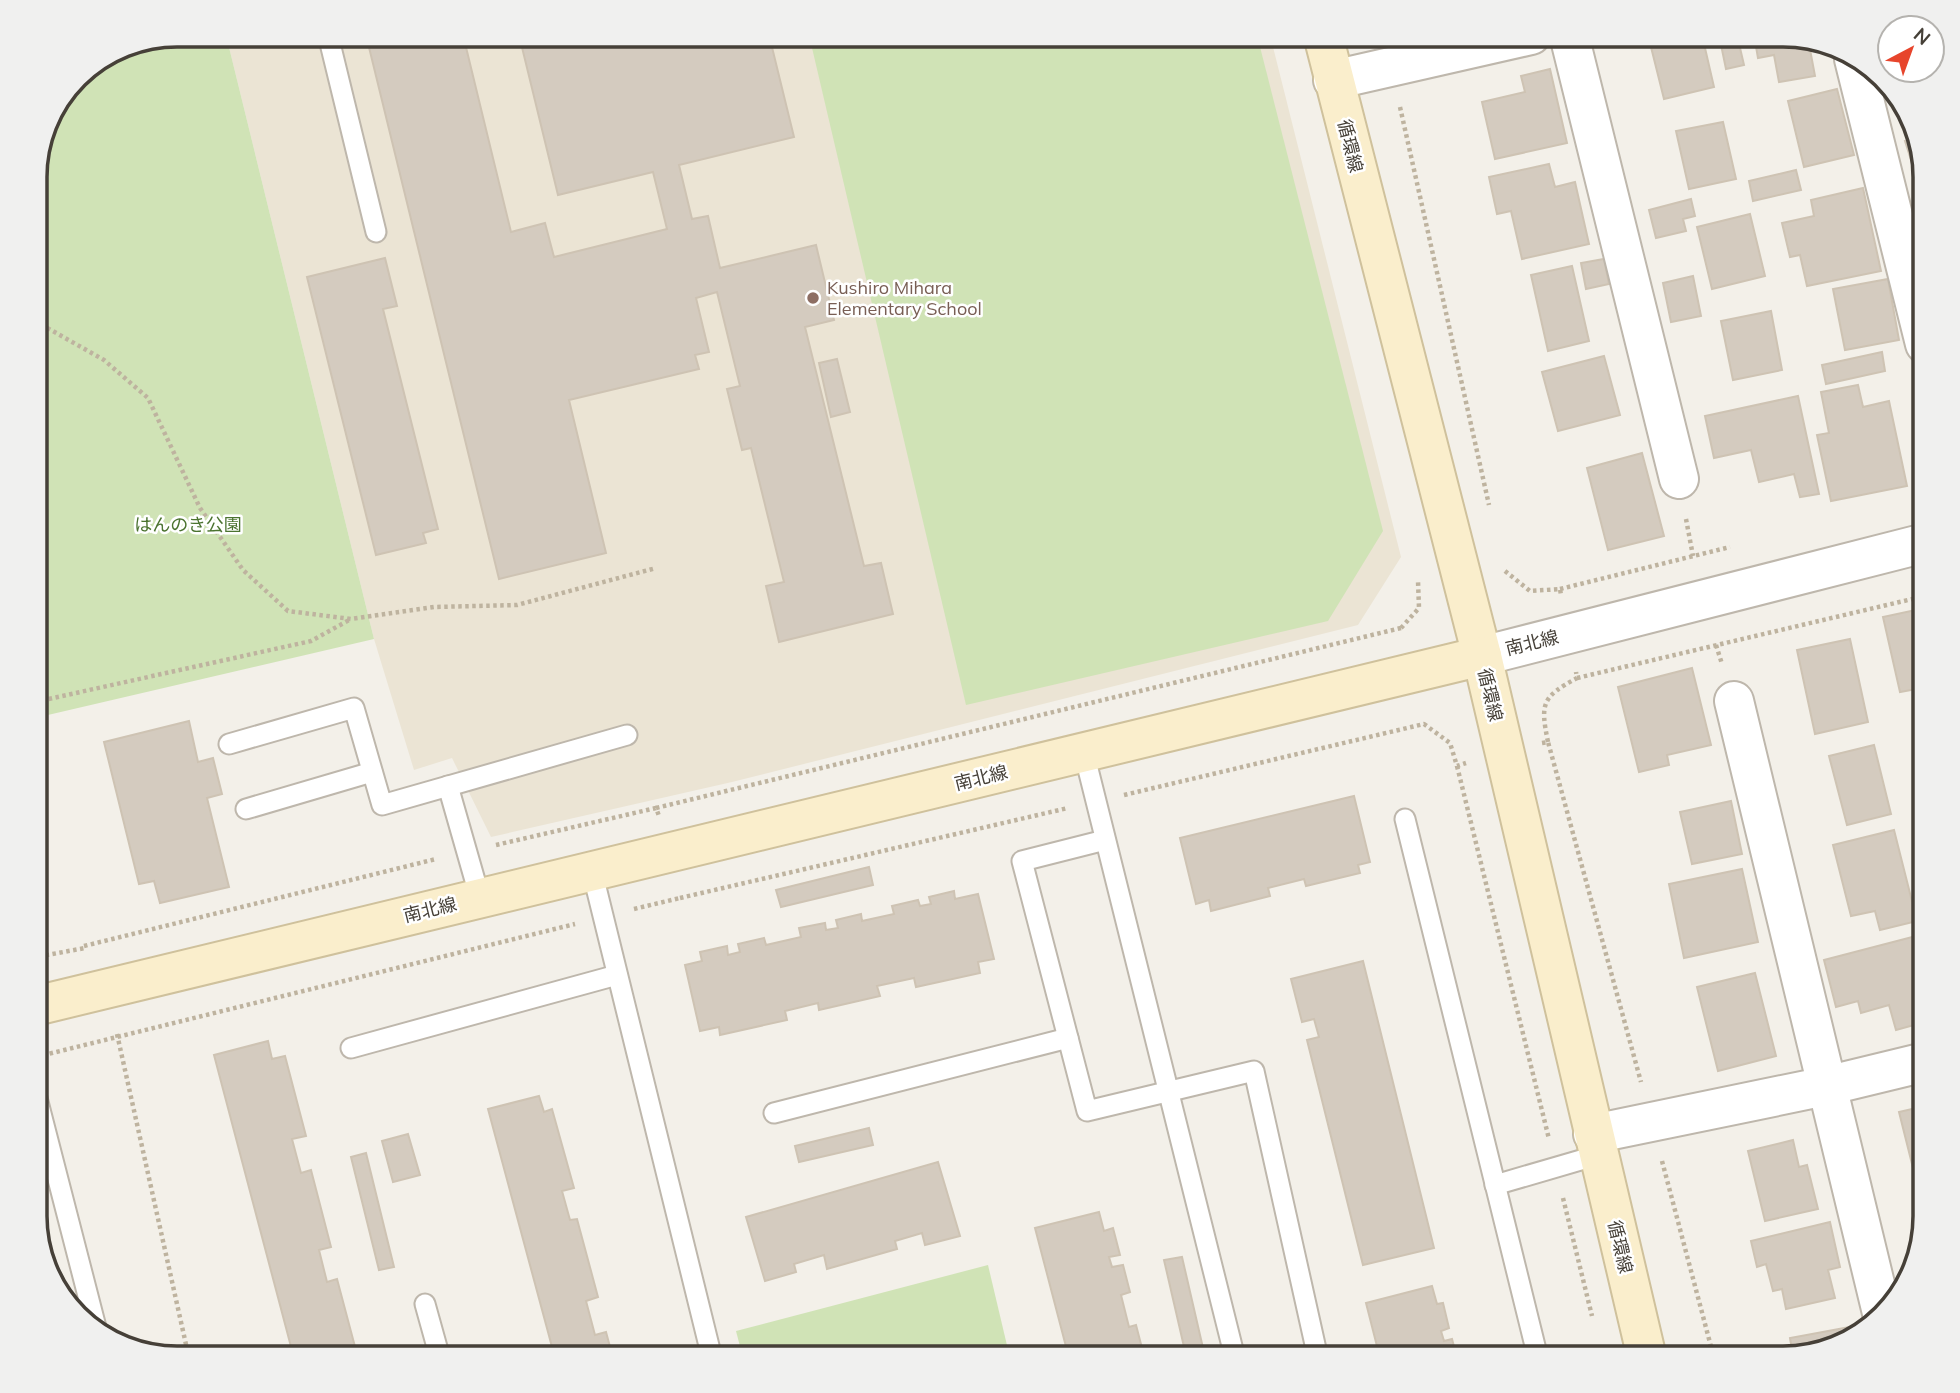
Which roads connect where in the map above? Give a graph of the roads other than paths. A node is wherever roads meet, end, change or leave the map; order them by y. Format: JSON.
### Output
{"nodes":[{"id":1,"x":1326,"y":47,"type":"edge"},
{"id":2,"x":1476,"y":47,"type":"edge"},
{"id":3,"x":1572,"y":47,"type":"edge"},
{"id":4,"x":331,"y":48,"type":"edge"},
{"id":5,"x":1857,"y":70,"type":"edge"},
{"id":6,"x":1334,"y":80,"type":"junction"},
{"id":7,"x":376,"y":232,"type":"dead end"},
{"id":8,"x":1913,"y":296,"type":"edge"},
{"id":9,"x":1679,"y":479,"type":"dead end"},
{"id":10,"x":1913,"y":546,"type":"edge"},
{"id":11,"x":1482,"y":656,"type":"junction"},
{"id":12,"x":1734,"y":701,"type":"dead end"},
{"id":13,"x":627,"y":735,"type":"dead end"},
{"id":14,"x":229,"y":744,"type":"dead end"},
{"id":15,"x":1084,"y":753,"type":"junction"},
{"id":16,"x":372,"y":772,"type":"junction"},
{"id":17,"x":448,"y":786,"type":"junction"},
{"id":18,"x":246,"y":808,"type":"dead end"},
{"id":19,"x":1405,"y":819,"type":"dead end"},
{"id":20,"x":1105,"y":840,"type":"junction"},
{"id":21,"x":592,"y":871,"type":"junction"},
{"id":22,"x":480,"y":898,"type":"junction"},
{"id":23,"x":617,"y":975,"type":"junction"},
{"id":24,"x":48,"y":1003,"type":"edge"},
{"id":25,"x":1068,"y":1038,"type":"junction"},
{"id":26,"x":351,"y":1048,"type":"dead end"},
{"id":27,"x":1913,"y":1065,"type":"edge"},
{"id":28,"x":1826,"y":1086,"type":"junction"},
{"id":29,"x":1168,"y":1091,"type":"junction"},
{"id":30,"x":774,"y":1113,"type":"dead end"},
{"id":31,"x":48,"y":1141,"type":"edge"},
{"id":32,"x":1595,"y":1145,"type":"junction"},
{"id":33,"x":1495,"y":1185,"type":"junction"},
{"id":34,"x":1880,"y":1303,"type":"edge"},
{"id":35,"x":425,"y":1304,"type":"dead end"},
{"id":36,"x":93,"y":1315,"type":"edge"},
{"id":37,"x":437,"y":1346,"type":"edge"},
{"id":38,"x":709,"y":1346,"type":"edge"},
{"id":39,"x":1232,"y":1346,"type":"edge"},
{"id":40,"x":1315,"y":1346,"type":"edge"},
{"id":41,"x":1535,"y":1346,"type":"edge"},
{"id":42,"x":1644,"y":1346,"type":"edge"}],
"edges":[{"from":1,"to":6,"type":"street","name":"循環線"},
{"from":2,"to":6,"type":"street"},
{"from":3,"to":9,"type":"street"},
{"from":4,"to":7,"type":"lane"},
{"from":5,"to":8,"type":"street"},
{"from":6,"to":11,"type":"street","name":"循環線"},
{"from":10,"to":11,"type":"street","name":"南北線"},
{"from":11,"to":15,"type":"street","name":"南北線"},
{"from":11,"to":32,"type":"street","name":"循環線"},
{"from":12,"to":28,"type":"street"},
{"from":13,"to":17,"type":"lane"},
{"from":14,"to":16,"type":"lane"},
{"from":15,"to":20,"type":"lane"},
{"from":15,"to":21,"type":"street","name":"南北線"},
{"from":16,"to":17,"type":"lane"},
{"from":16,"to":18,"type":"lane"},
{"from":17,"to":22,"type":"lane"},
{"from":19,"to":33,"type":"lane"},
{"from":20,"to":25,"type":"lane"},
{"from":20,"to":29,"type":"lane"},
{"from":21,"to":22,"type":"street","name":"南北線"},
{"from":21,"to":23,"type":"lane"},
{"from":22,"to":24,"type":"street","name":"南北線"},
{"from":23,"to":26,"type":"lane"},
{"from":23,"to":38,"type":"lane"},
{"from":25,"to":29,"type":"lane"},
{"from":25,"to":30,"type":"lane"},
{"from":27,"to":28,"type":"street"},
{"from":28,"to":32,"type":"street"},
{"from":28,"to":34,"type":"street"},
{"from":29,"to":39,"type":"lane"},
{"from":29,"to":40,"type":"lane"},
{"from":31,"to":36,"type":"lane"},
{"from":32,"to":33,"type":"lane"},
{"from":32,"to":42,"type":"street","name":"循環線"},
{"from":33,"to":41,"type":"lane"},
{"from":35,"to":37,"type":"lane"}]}
